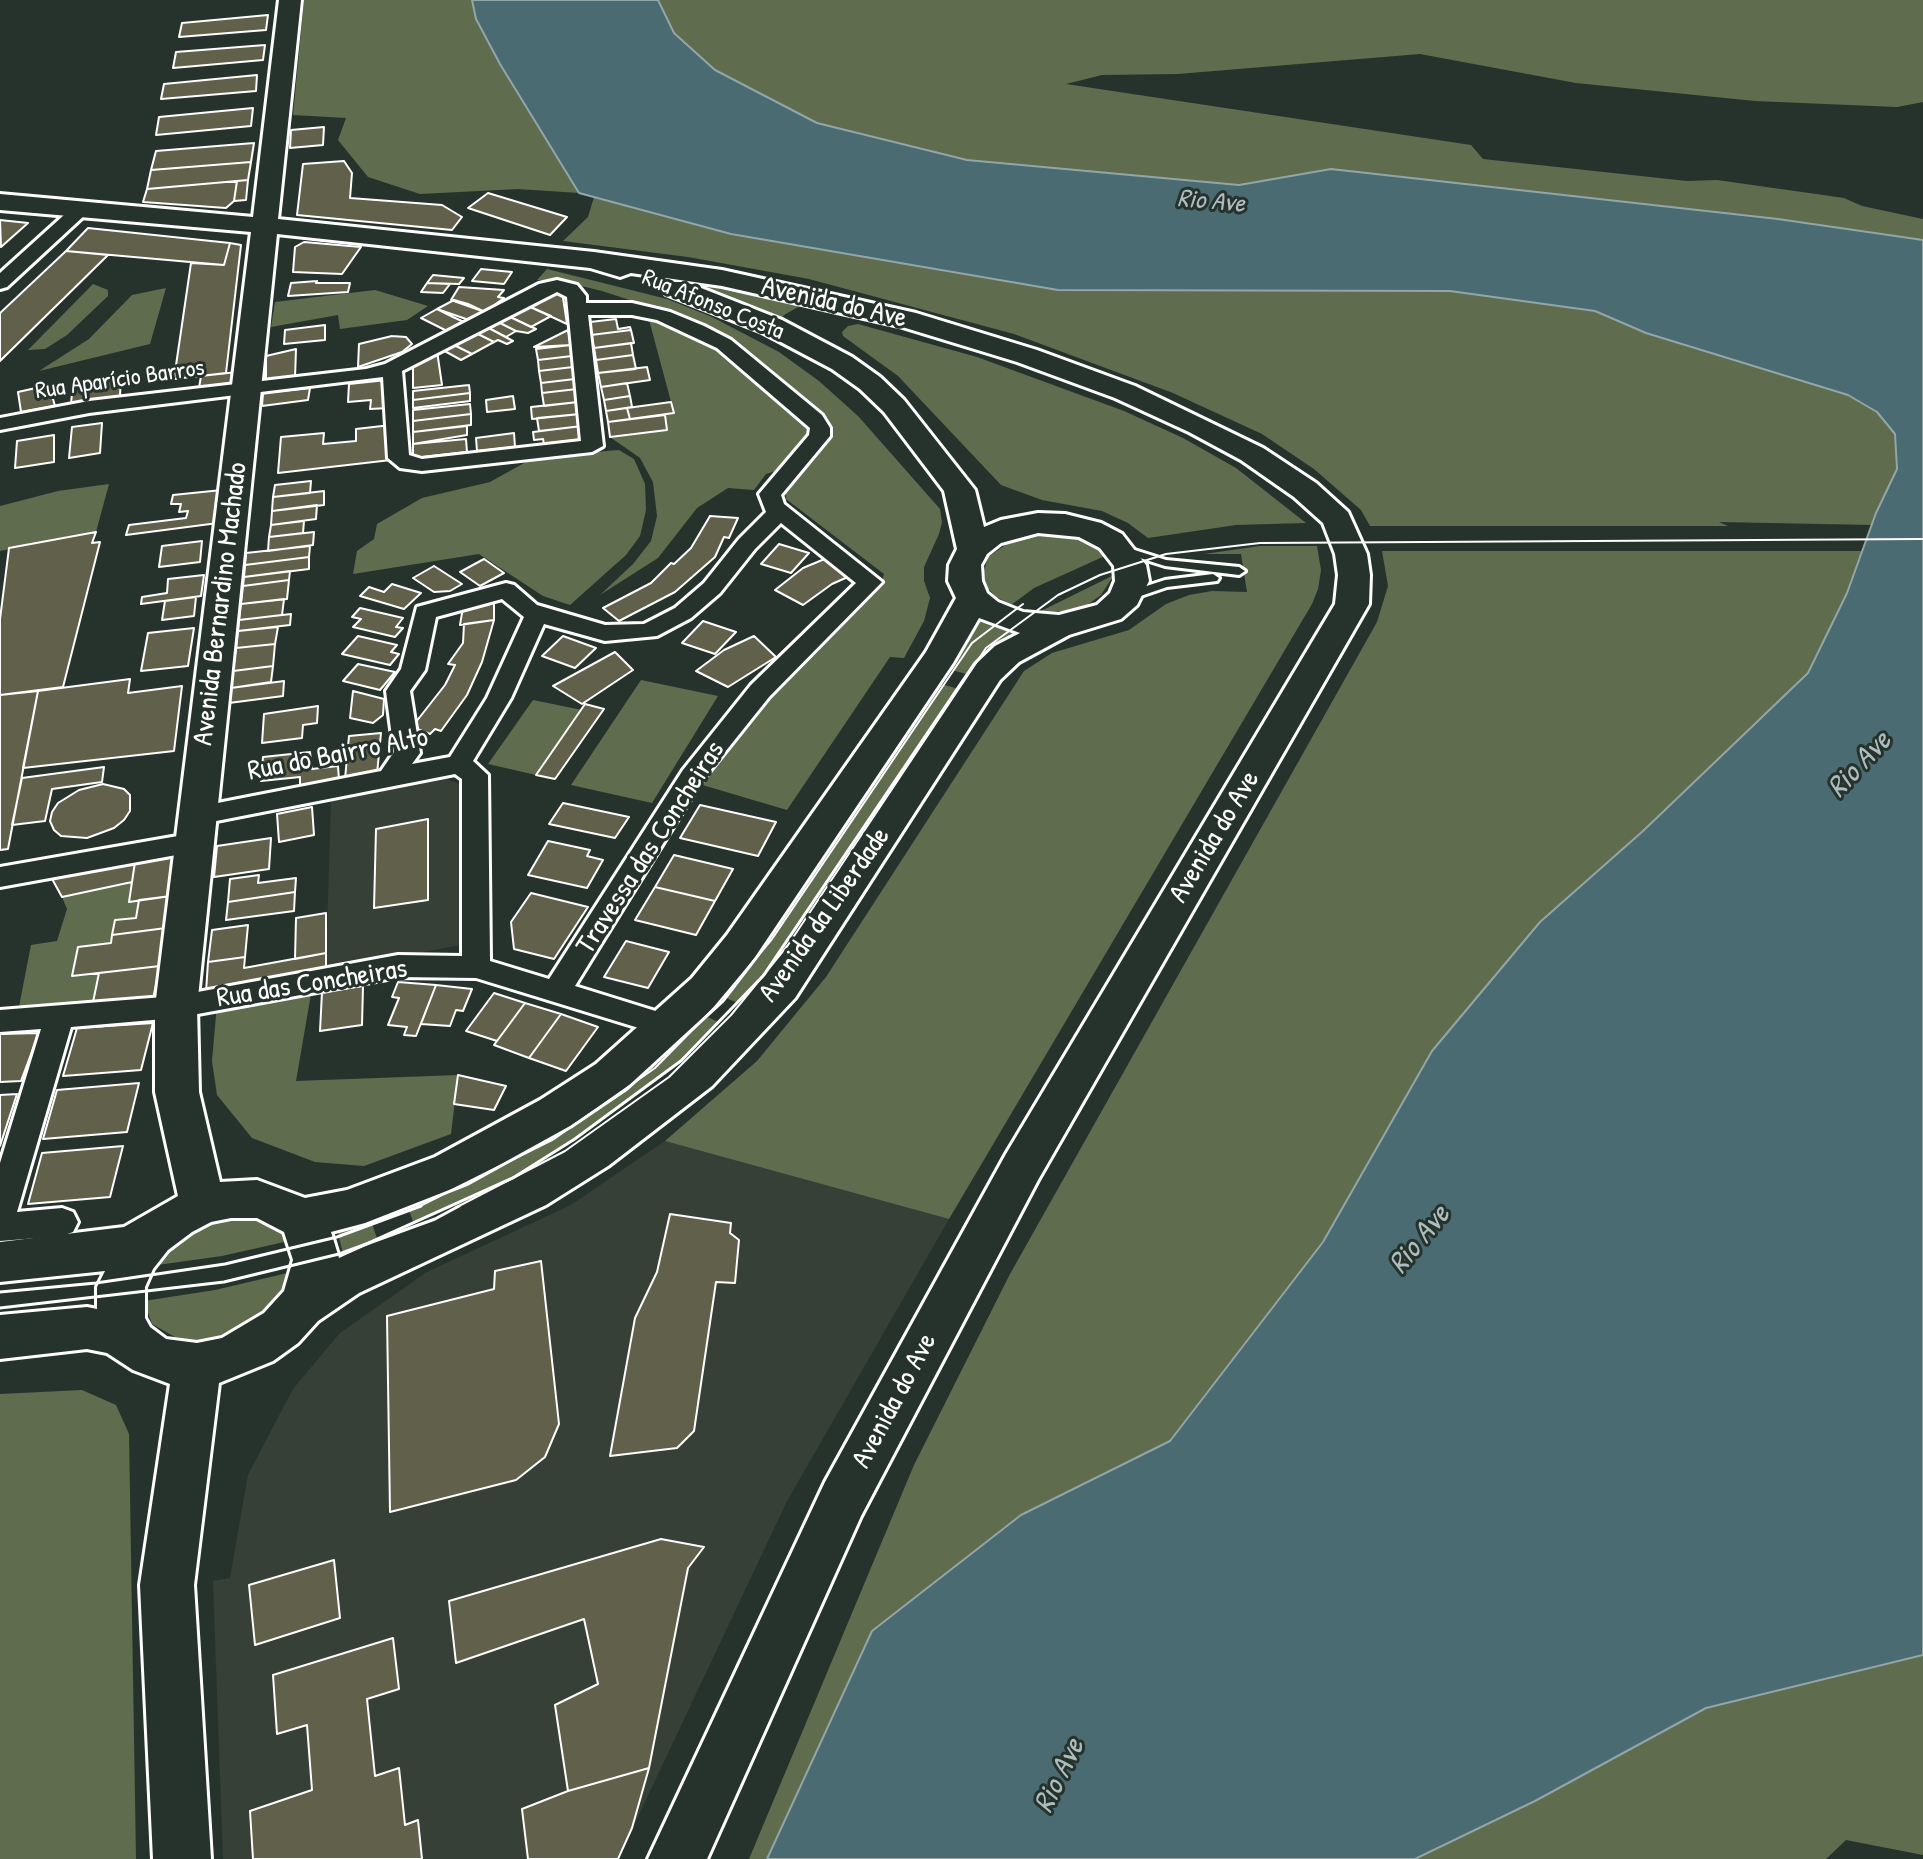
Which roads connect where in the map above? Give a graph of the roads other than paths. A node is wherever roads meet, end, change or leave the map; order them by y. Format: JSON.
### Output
{"nodes":[{"id":1,"x":290,"y":0,"type":"edge"},
{"id":2,"x":0,"y":202,"type":"edge"},
{"id":3,"x":80,"y":210,"type":"junction"},
{"id":4,"x":264,"y":225,"type":"junction"},
{"id":5,"x":594,"y":260,"type":"junction"},
{"id":6,"x":0,"y":283,"type":"edge"},
{"id":7,"x":842,"y":304,"type":"junction"},
{"id":8,"x":578,"y":309,"type":"junction"},
{"id":9,"x":796,"y":338,"type":"junction"},
{"id":10,"x":842,"y":363,"type":"junction"},
{"id":11,"x":392,"y":368,"type":"junction"},
{"id":12,"x":247,"y":389,"type":"junction"},
{"id":13,"x":0,"y":424,"type":"edge"},
{"id":14,"x":959,"y":490,"type":"junction"},
{"id":15,"x":780,"y":511,"type":"junction"},
{"id":16,"x":1038,"y":523,"type":"junction"},
{"id":17,"x":1117,"y":548,"type":"junction"},
{"id":18,"x":973,"y":549,"type":"junction"},
{"id":19,"x":973,"y":598,"type":"junction"},
{"id":20,"x":1125,"y":598,"type":"junction"},
{"id":21,"x":537,"y":614,"type":"junction"},
{"id":22,"x":1059,"y":626,"type":"junction"},
{"id":23,"x":459,"y":764,"type":"junction"},
{"id":24,"x":390,"y":777,"type":"junction"},
{"id":25,"x":196,"y":829,"type":"junction"},
{"id":26,"x":0,"y":877,"type":"edge"},
{"id":27,"x":476,"y":967,"type":"junction"},
{"id":28,"x":556,"y":992,"type":"junction"},
{"id":29,"x":176,"y":1007,"type":"junction"},
{"id":30,"x":59,"y":1017,"type":"junction"},
{"id":31,"x":0,"y":1021,"type":"edge"},
{"id":32,"x":668,"y":1026,"type":"junction"},
{"id":33,"x":203,"y":1205,"type":"junction"},
{"id":34,"x":0,"y":1215,"type":"edge"},
{"id":35,"x":300,"y":1218,"type":"junction"},
{"id":36,"x":62,"y":1222,"type":"dead end"},
{"id":37,"x":0,"y":1227,"type":"edge"},
{"id":38,"x":152,"y":1236,"type":"junction"},
{"id":39,"x":0,"y":1262,"type":"edge"},
{"id":40,"x":301,"y":1306,"type":"junction"},
{"id":41,"x":0,"y":1337,"type":"edge"},
{"id":42,"x":133,"y":1342,"type":"junction"},
{"id":43,"x":197,"y":1365,"type":"junction"},
{"id":44,"x":182,"y":1859,"type":"edge"},
{"id":45,"x":677,"y":1859,"type":"edge"}],
"edges":[{"from":1,"to":4,"type":"street","name":"Avenida Bernardino Machado"},
{"from":2,"to":3,"type":"street","name":"Rua Afonso Costa"},
{"from":3,"to":4,"type":"street","name":"Rua Afonso Costa"},
{"from":3,"to":6,"type":"street"},
{"from":4,"to":5,"type":"street","name":"Rua Afonso Costa"},
{"from":4,"to":12,"type":"street","name":"Avenida Bernardino Machado"},
{"from":5,"to":7,"type":"street","name":"Avenida do Ave"},
{"from":5,"to":9,"type":"street","name":"Rua Afonso Costa"},
{"from":7,"to":9,"type":"street"},
{"from":7,"to":10,"type":"street"},
{"from":7,"to":45,"type":"street","name":"Avenida do Ave"},
{"from":8,"to":11,"type":"street","name":"Rua Aparício Barros"},
{"from":8,"to":11,"type":"street"},
{"from":8,"to":15,"type":"street"},
{"from":9,"to":10,"type":"street","name":"Rua Afonso Costa"},
{"from":10,"to":14,"type":"street","name":"Rua Afonso Costa"},
{"from":11,"to":12,"type":"street","name":"Rua Aparício Barros"},
{"from":12,"to":13,"type":"street","name":"Rua Aparício Barros"},
{"from":12,"to":25,"type":"street","name":"Avenida Bernardino Machado"},
{"from":14,"to":16,"type":"street","name":"Rua Afonso Costa"},
{"from":14,"to":18,"type":"street","name":"Rua Afonso Costa"},
{"from":15,"to":21,"type":"street"},
{"from":15,"to":28,"type":"street","name":"Travessa das Concheiras"},
{"from":16,"to":17,"type":"street"},
{"from":16,"to":18,"type":"street"},
{"from":17,"to":20,"type":"street"},
{"from":17,"to":20,"type":"lane"},
{"from":18,"to":19,"type":"street"},
{"from":19,"to":22,"type":"street"},
{"from":19,"to":32,"type":"street","name":"Avenida da Liberdade"},
{"from":20,"to":22,"type":"street"},
{"from":21,"to":23,"type":"street","name":"Rua do Bairro Alto"},
{"from":21,"to":24,"type":"street"},
{"from":22,"to":40,"type":"street","name":"Avenida da Liberdade"},
{"from":23,"to":24,"type":"street","name":"Rua do Bairro Alto"},
{"from":23,"to":27,"type":"street"},
{"from":24,"to":25,"type":"street","name":"Rua do Bairro Alto"},
{"from":25,"to":26,"type":"street","name":"Rua do Bairro Alto"},
{"from":25,"to":29,"type":"street","name":"Avenida Bernardino Machado"},
{"from":27,"to":28,"type":"street","name":"Travessa das Concheiras"},
{"from":27,"to":29,"type":"street","name":"Rua das Concheiras"},
{"from":28,"to":32,"type":"street","name":"Travessa das Concheiras"},
{"from":29,"to":30,"type":"street","name":"Rua das Concheiras"},
{"from":29,"to":33,"type":"street","name":"Avenida Bernardino Machado"},
{"from":30,"to":31,"type":"street","name":"Rua das Concheiras"},
{"from":30,"to":34,"type":"street"},
{"from":32,"to":35,"type":"street","name":"Avenida da Liberdade"},
{"from":33,"to":35,"type":"street"},
{"from":33,"to":38,"type":"street"},
{"from":35,"to":40,"type":"street"},
{"from":36,"to":37,"type":"street"},
{"from":38,"to":39,"type":"street"},
{"from":38,"to":42,"type":"street"},
{"from":40,"to":43,"type":"street"},
{"from":41,"to":42,"type":"street"},
{"from":42,"to":43,"type":"street"},
{"from":43,"to":44,"type":"street"}]}
